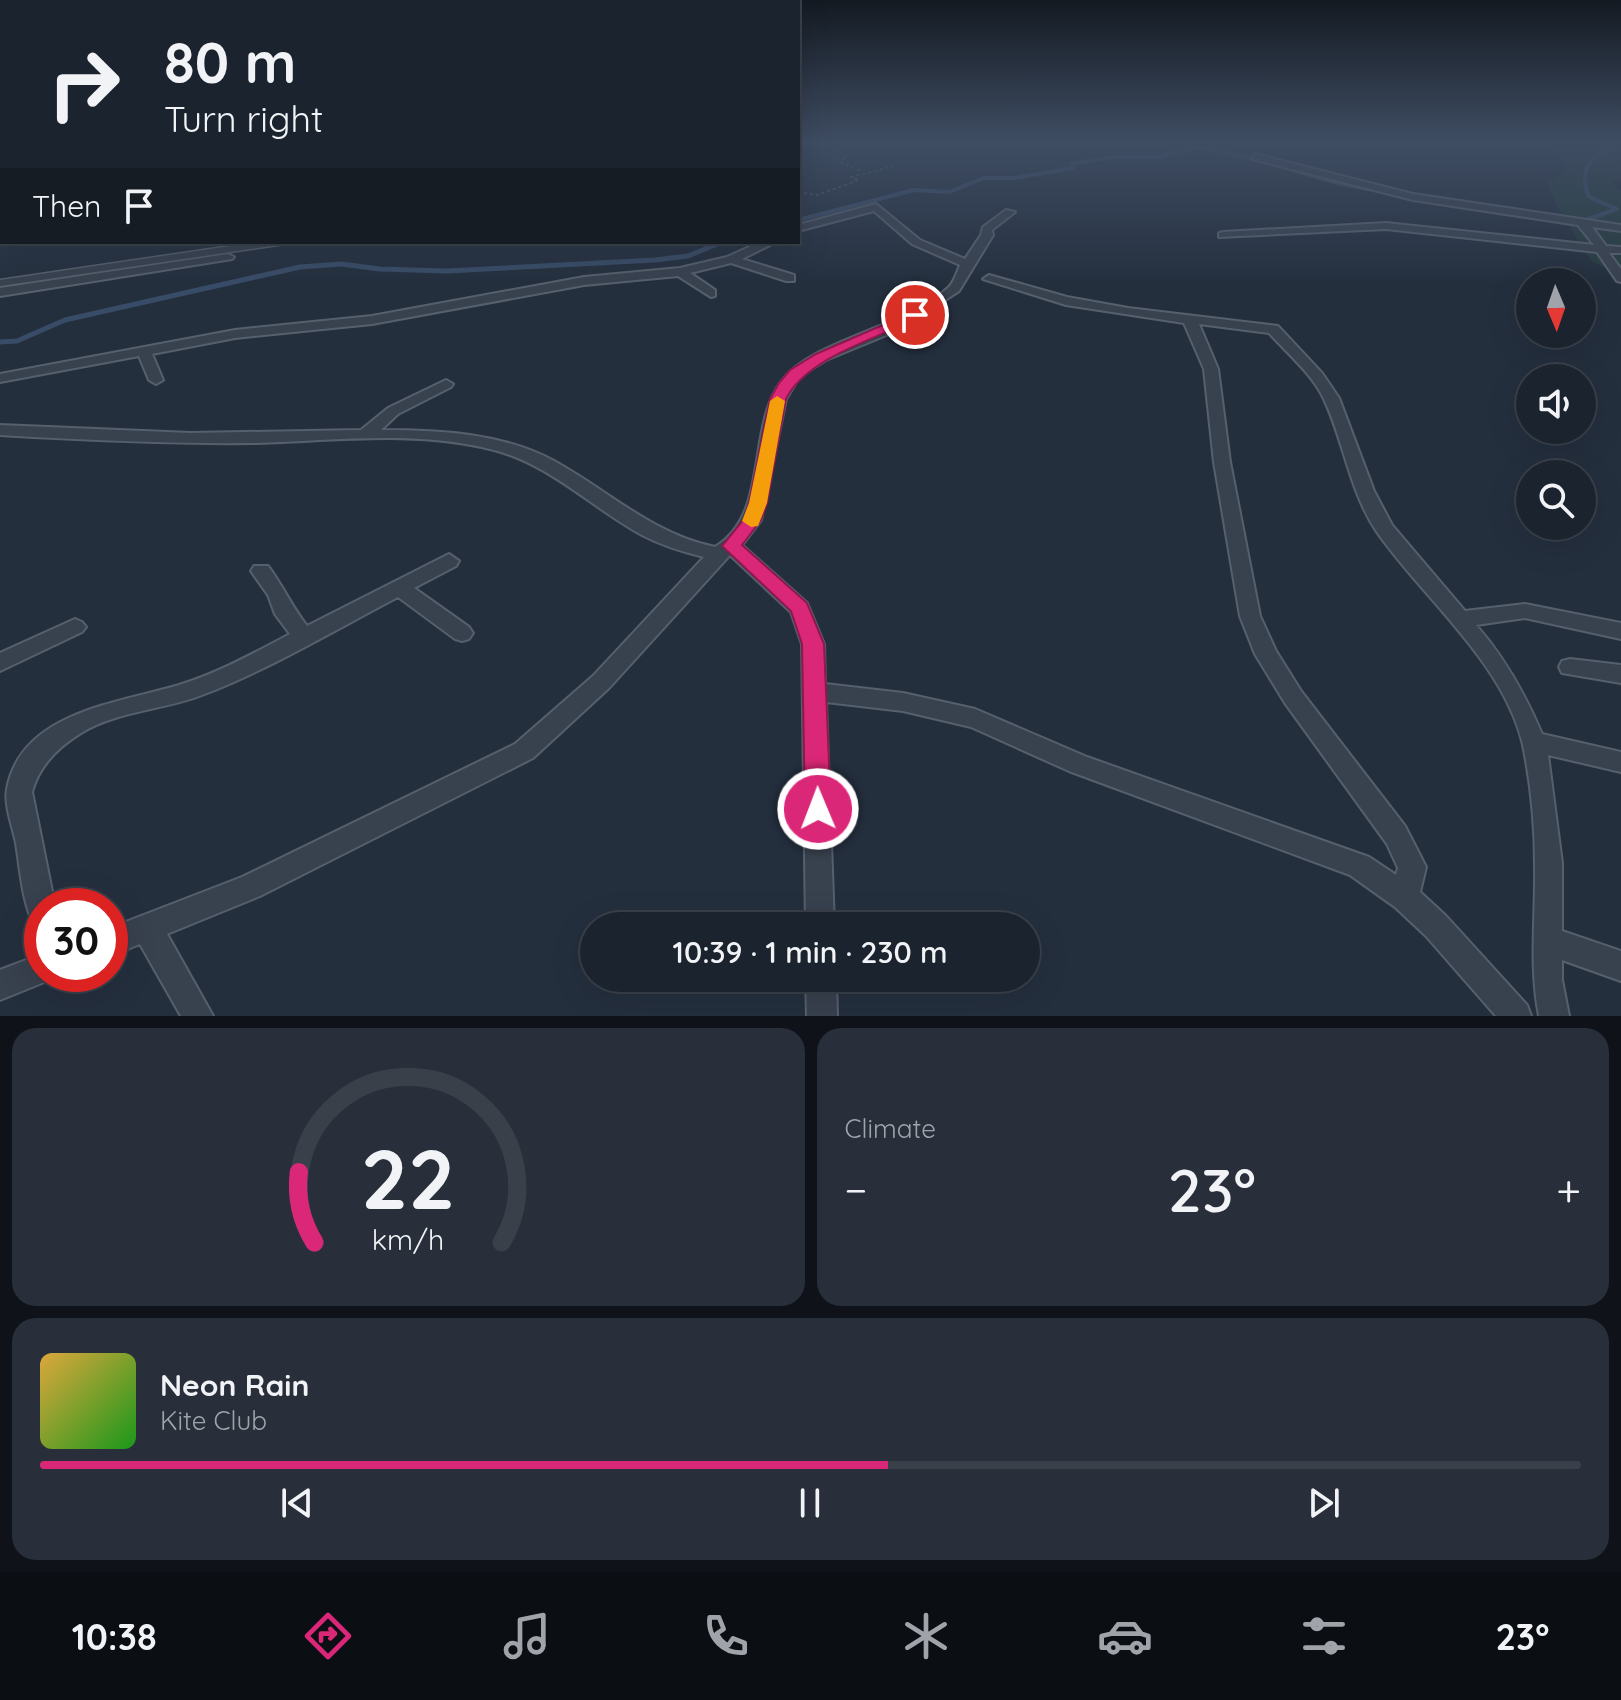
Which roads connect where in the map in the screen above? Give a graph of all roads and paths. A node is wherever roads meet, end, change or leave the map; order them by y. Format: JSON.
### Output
{"nodes":[{"id":1,"x":833,"y":189,"type":"edge"},
{"id":2,"x":1376,"y":189,"type":"edge"},
{"id":3,"x":800,"y":192,"type":"edge"},
{"id":4,"x":1010,"y":212,"type":"dead end"},
{"id":5,"x":1582,"y":223,"type":"junction"},
{"id":6,"x":800,"y":227,"type":"edge"},
{"id":7,"x":1621,"y":228,"type":"edge"},
{"id":8,"x":1223,"y":235,"type":"dead end"},
{"id":9,"x":264,"y":244,"type":"edge"},
{"id":10,"x":765,"y":244,"type":"edge"},
{"id":11,"x":1601,"y":249,"type":"junction"},
{"id":12,"x":1621,"y":250,"type":"edge"},
{"id":13,"x":228,"y":257,"type":"dead end"},
{"id":14,"x":731,"y":259,"type":"junction"},
{"id":15,"x":967,"y":264,"type":"junction"},
{"id":16,"x":680,"y":272,"type":"junction"},
{"id":17,"x":790,"y":278,"type":"dead end"},
{"id":18,"x":1621,"y":278,"type":"edge"},
{"id":19,"x":989,"y":279,"type":"dead end"},
{"id":20,"x":0,"y":283,"type":"edge"},
{"id":21,"x":0,"y":292,"type":"edge"},
{"id":22,"x":711,"y":293,"type":"dead end"},
{"id":23,"x":1190,"y":320,"type":"junction"},
{"id":24,"x":143,"y":350,"type":"junction"},
{"id":25,"x":0,"y":378,"type":"edge"},
{"id":26,"x":156,"y":380,"type":"dead end"},
{"id":27,"x":446,"y":384,"type":"dead end"},
{"id":28,"x":0,"y":430,"type":"edge"},
{"id":29,"x":364,"y":436,"type":"junction"},
{"id":30,"x":725,"y":550,"type":"junction"},
{"id":31,"x":449,"y":561,"type":"dead end"},
{"id":32,"x":261,"y":571,"type":"dead end"},
{"id":33,"x":400,"y":588,"type":"junction"},
{"id":34,"x":1462,"y":619,"type":"junction"},
{"id":35,"x":75,"y":627,"type":"dead end"},
{"id":36,"x":1621,"y":631,"type":"edge"},
{"id":37,"x":462,"y":633,"type":"dead end"},
{"id":38,"x":304,"y":637,"type":"junction"},
{"id":39,"x":0,"y":663,"type":"edge"},
{"id":40,"x":1570,"y":667,"type":"dead end"},
{"id":41,"x":1621,"y":674,"type":"edge"},
{"id":42,"x":816,"y":692,"type":"junction"},
{"id":43,"x":1534,"y":742,"type":"junction"},
{"id":44,"x":1621,"y":762,"type":"edge"},
{"id":45,"x":38,"y":888,"type":"edge"},
{"id":46,"x":1405,"y":897,"type":"junction"},
{"id":47,"x":820,"y":912,"type":"edge"},
{"id":48,"x":147,"y":928,"type":"junction"},
{"id":49,"x":128,"y":935,"type":"edge"},
{"id":50,"x":1548,"y":940,"type":"junction"},
{"id":51,"x":1621,"y":966,"type":"edge"},
{"id":52,"x":24,"y":976,"type":"edge"},
{"id":53,"x":0,"y":985,"type":"edge"},
{"id":54,"x":821,"y":992,"type":"edge"},
{"id":55,"x":198,"y":1016,"type":"edge"},
{"id":56,"x":822,"y":1016,"type":"edge"},
{"id":57,"x":1516,"y":1016,"type":"edge"},
{"id":58,"x":1554,"y":1016,"type":"edge"}],
"edges":[{"from":1,"to":3,"type":"path"},
{"from":2,"to":5,"type":"street"},
{"from":4,"to":15,"type":"street"},
{"from":5,"to":7,"type":"street"},
{"from":5,"to":11,"type":"street"},
{"from":6,"to":15,"type":"street"},
{"from":8,"to":11,"type":"street"},
{"from":9,"to":20,"type":"lane"},
{"from":10,"to":14,"type":"street"},
{"from":11,"to":12,"type":"street"},
{"from":11,"to":18,"type":"street"},
{"from":13,"to":21,"type":"street"},
{"from":14,"to":16,"type":"street"},
{"from":14,"to":17,"type":"street"},
{"from":15,"to":30,"type":"street"},
{"from":16,"to":22,"type":"street"},
{"from":16,"to":24,"type":"street"},
{"from":19,"to":23,"type":"street"},
{"from":23,"to":34,"type":"street"},
{"from":23,"to":46,"type":"street"},
{"from":24,"to":25,"type":"street"},
{"from":24,"to":26,"type":"street"},
{"from":27,"to":29,"type":"street"},
{"from":28,"to":29,"type":"street"},
{"from":29,"to":30,"type":"street"},
{"from":30,"to":42,"type":"street"},
{"from":30,"to":48,"type":"street"},
{"from":31,"to":33,"type":"street"},
{"from":32,"to":38,"type":"street"},
{"from":33,"to":37,"type":"street"},
{"from":33,"to":38,"type":"street"},
{"from":34,"to":36,"type":"street"},
{"from":34,"to":43,"type":"street"},
{"from":35,"to":39,"type":"street"},
{"from":38,"to":45,"type":"street"},
{"from":40,"to":41,"type":"street"},
{"from":42,"to":46,"type":"street"},
{"from":42,"to":47,"type":"street"},
{"from":43,"to":44,"type":"street"},
{"from":43,"to":50,"type":"street"},
{"from":46,"to":57,"type":"street"},
{"from":48,"to":49,"type":"street"},
{"from":48,"to":55,"type":"street"},
{"from":50,"to":51,"type":"street"},
{"from":50,"to":58,"type":"street"},
{"from":52,"to":53,"type":"street"},
{"from":54,"to":56,"type":"street"}]}
